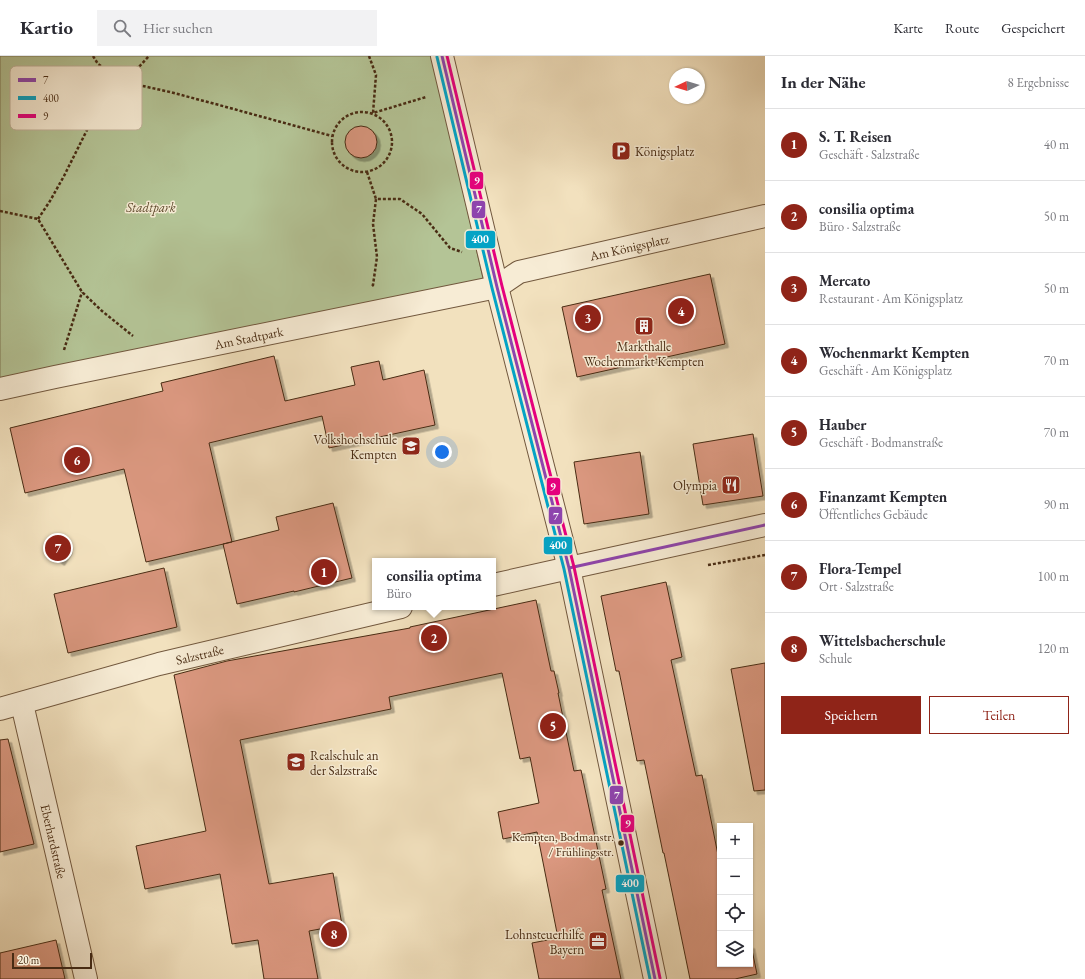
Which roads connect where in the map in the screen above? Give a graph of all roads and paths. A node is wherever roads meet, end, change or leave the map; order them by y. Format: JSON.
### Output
{"nodes":[{"id":1,"x":93,"y":56,"type":"edge"},
{"id":2,"x":148,"y":56,"type":"edge"},
{"id":3,"x":370,"y":56,"type":"edge"},
{"id":4,"x":442,"y":56,"type":"edge"},
{"id":5,"x":101,"y":66,"type":"edge"},
{"id":6,"x":139,"y":66,"type":"edge"},
{"id":7,"x":142,"y":86,"type":"edge"},
{"id":8,"x":450,"y":90,"type":"junction"},
{"id":9,"x":373,"y":113,"type":"junction"},
{"id":10,"x":87,"y":130,"type":"edge"},
{"id":11,"x":332,"y":136,"type":"junction"},
{"id":12,"x":367,"y":172,"type":"junction"},
{"id":13,"x":376,"y":199,"type":"junction"},
{"id":14,"x":0,"y":211,"type":"edge"},
{"id":15,"x":765,"y":216,"type":"edge"},
{"id":16,"x":38,"y":219,"type":"junction"},
{"id":17,"x":491,"y":262,"type":"junction"},
{"id":18,"x":497,"y":287,"type":"junction"},
{"id":19,"x":368,"y":289,"type":"dead end"},
{"id":20,"x":82,"y":292,"type":"junction"},
{"id":21,"x":137,"y":339,"type":"dead end"},
{"id":22,"x":54,"y":377,"type":"junction"},
{"id":23,"x":0,"y":389,"type":"edge"},
{"id":24,"x":765,"y":525,"type":"edge"},
{"id":25,"x":569,"y":568,"type":"junction"},
{"id":26,"x":496,"y":584,"type":"edge"},
{"id":27,"x":388,"y":610,"type":"edge"},
{"id":28,"x":22,"y":704,"type":"junction"},
{"id":29,"x":0,"y":709,"type":"edge"},
{"id":30,"x":86,"y":979,"type":"edge"},
{"id":31,"x":655,"y":979,"type":"edge"}],
"edges":[{"from":1,"to":5,"type":"path"},
{"from":2,"to":6,"type":"path"},
{"from":3,"to":9,"type":"path"},
{"from":4,"to":8,"type":"street"},
{"from":7,"to":11,"type":"path"},
{"from":8,"to":9,"type":"path"},
{"from":8,"to":17,"type":"street"},
{"from":9,"to":11,"type":"path"},
{"from":9,"to":12,"type":"path"},
{"from":10,"to":16,"type":"path"},
{"from":11,"to":12,"type":"path"},
{"from":12,"to":13,"type":"path"},
{"from":13,"to":17,"type":"path"},
{"from":13,"to":19,"type":"path"},
{"from":14,"to":16,"type":"path"},
{"from":15,"to":18,"type":"street","name":"Am Königsplatz"},
{"from":16,"to":20,"type":"path"},
{"from":17,"to":18,"type":"street"},
{"from":18,"to":22,"type":"street","name":"Am Stadtpark"},
{"from":18,"to":25,"type":"street"},
{"from":20,"to":21,"type":"path"},
{"from":20,"to":22,"type":"path"},
{"from":22,"to":23,"type":"street","name":"Am Stadtpark"},
{"from":24,"to":25,"type":"street"},
{"from":25,"to":26,"type":"street"},
{"from":25,"to":31,"type":"street"},
{"from":27,"to":28,"type":"street","name":"Salzstraße"},
{"from":28,"to":29,"type":"street","name":"Salzstraße"},
{"from":28,"to":30,"type":"street","name":"Eberhardstraße"}]}
